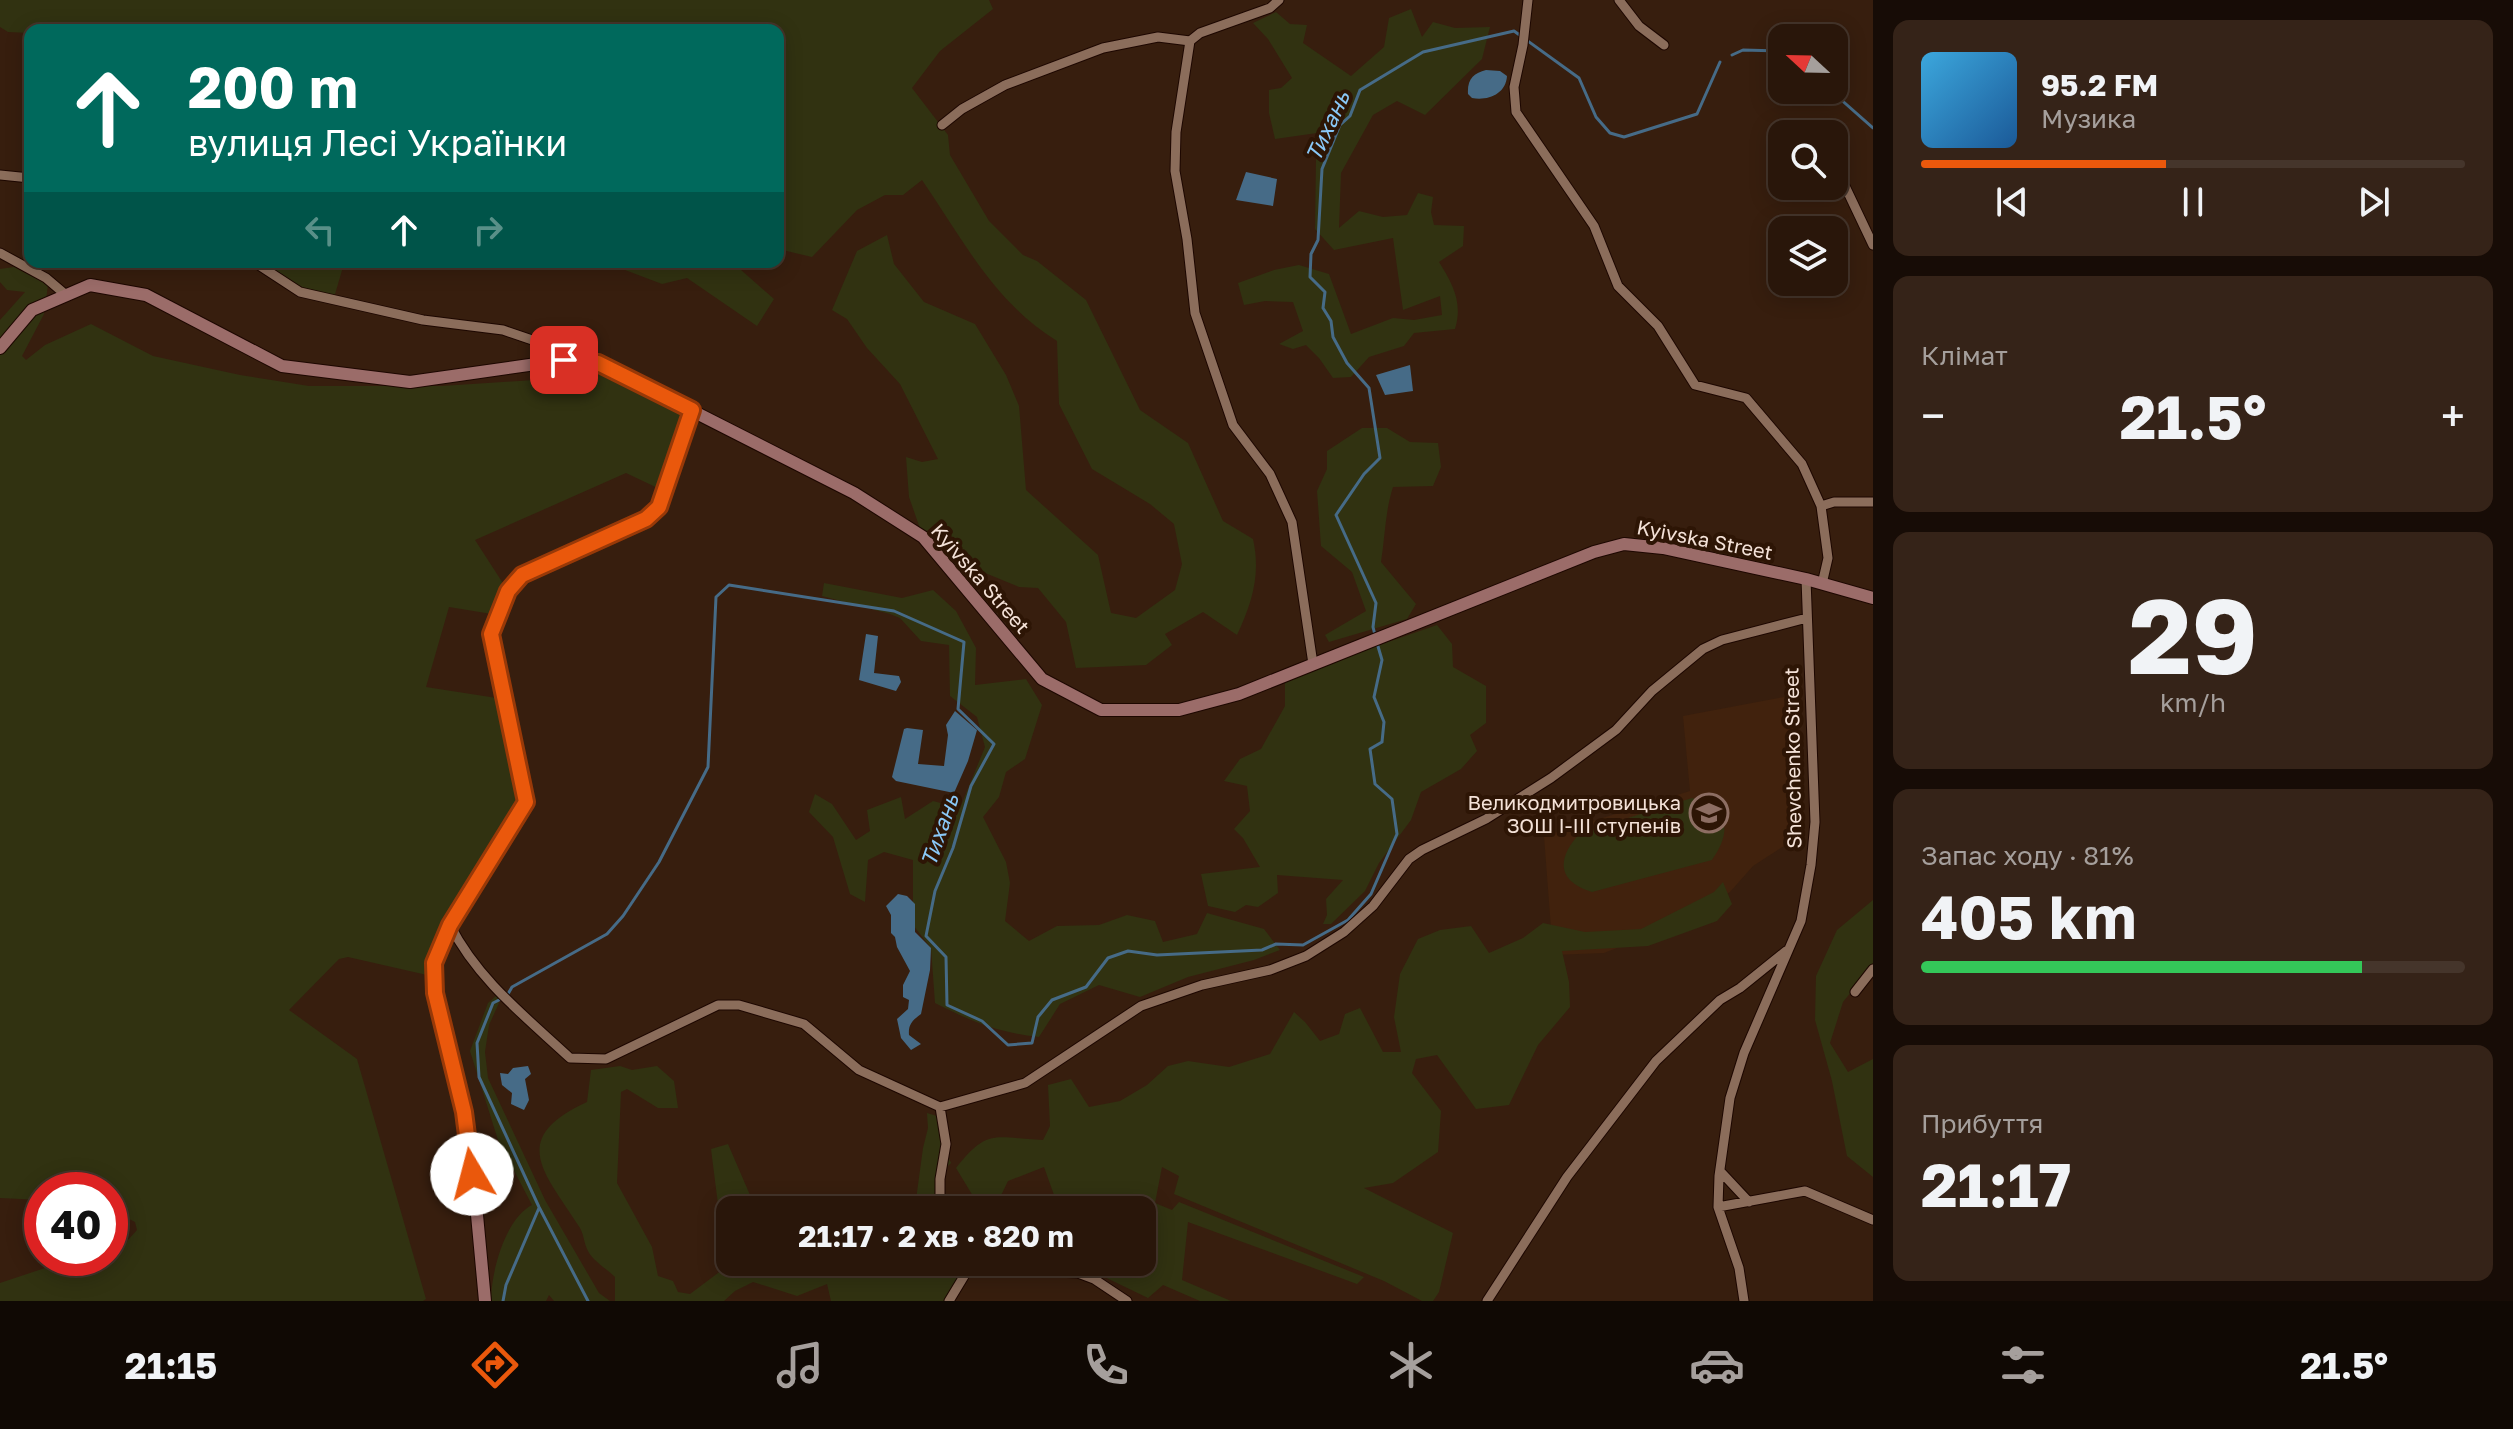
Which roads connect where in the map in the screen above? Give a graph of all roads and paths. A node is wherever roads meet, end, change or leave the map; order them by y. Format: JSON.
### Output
{"nodes":[{"id":1,"x":1279,"y":0,"type":"edge"},
{"id":2,"x":1528,"y":0,"type":"edge"},
{"id":3,"x":1619,"y":0,"type":"edge"},
{"id":4,"x":1190,"y":41,"type":"junction"},
{"id":5,"x":1664,"y":45,"type":"dead end"},
{"id":6,"x":942,"y":125,"type":"dead end"},
{"id":7,"x":0,"y":175,"type":"edge"},
{"id":8,"x":24,"y":177,"type":"edge"},
{"id":9,"x":1848,"y":192,"type":"edge"},
{"id":10,"x":1873,"y":245,"type":"edge"},
{"id":11,"x":0,"y":253,"type":"edge"},
{"id":12,"x":24,"y":266,"type":"edge"},
{"id":13,"x":28,"y":268,"type":"edge"},
{"id":14,"x":263,"y":268,"type":"edge"},
{"id":15,"x":66,"y":295,"type":"junction"},
{"id":16,"x":0,"y":348,"type":"edge"},
{"id":17,"x":598,"y":363,"type":"junction"},
{"id":18,"x":692,"y":410,"type":"junction"},
{"id":19,"x":1873,"y":502,"type":"edge"},
{"id":20,"x":1821,"y":506,"type":"junction"},
{"id":21,"x":1806,"y":579,"type":"junction"},
{"id":22,"x":1822,"y":584,"type":"junction"},
{"id":23,"x":1873,"y":598,"type":"edge"},
{"id":24,"x":1807,"y":618,"type":"junction"},
{"id":25,"x":1313,"y":664,"type":"junction"},
{"id":26,"x":450,"y":925,"type":"junction"},
{"id":27,"x":1788,"y":950,"type":"junction"},
{"id":28,"x":1873,"y":969,"type":"edge"},
{"id":29,"x":1855,"y":992,"type":"dead end"},
{"id":30,"x":940,"y":1107,"type":"junction"},
{"id":31,"x":1720,"y":1171,"type":"junction"},
{"id":32,"x":940,"y":1196,"type":"edge"},
{"id":33,"x":1749,"y":1202,"type":"junction"},
{"id":34,"x":1718,"y":1207,"type":"junction"},
{"id":35,"x":1873,"y":1220,"type":"edge"},
{"id":36,"x":962,"y":1276,"type":"edge"},
{"id":37,"x":1086,"y":1276,"type":"edge"},
{"id":38,"x":485,"y":1301,"type":"edge"},
{"id":39,"x":949,"y":1301,"type":"edge"},
{"id":40,"x":1127,"y":1301,"type":"edge"},
{"id":41,"x":1487,"y":1301,"type":"edge"},
{"id":42,"x":1744,"y":1301,"type":"edge"}],
"edges":[{"from":1,"to":4,"type":"street"},
{"from":2,"to":20,"type":"street"},
{"from":3,"to":5,"type":"street"},
{"from":4,"to":6,"type":"street"},
{"from":4,"to":25,"type":"street"},
{"from":7,"to":8,"type":"street"},
{"from":9,"to":10,"type":"street"},
{"from":11,"to":12,"type":"street"},
{"from":13,"to":15,"type":"street"},
{"from":14,"to":17,"type":"street"},
{"from":15,"to":16,"type":"main road","name":"Kyivska Street"},
{"from":15,"to":17,"type":"main road","name":"Kyivska Street"},
{"from":17,"to":18,"type":"main road","name":"Kyivska Street"},
{"from":18,"to":25,"type":"main road","name":"Kyivska Street"},
{"from":18,"to":26,"type":"main road"},
{"from":19,"to":20,"type":"street"},
{"from":20,"to":22,"type":"street"},
{"from":21,"to":22,"type":"main road","name":"Kyivska Street"},
{"from":21,"to":24,"type":"street","name":"Shevchenko Street"},
{"from":21,"to":25,"type":"main road","name":"Kyivska Street"},
{"from":22,"to":23,"type":"main road","name":"Kyivska Street"},
{"from":24,"to":27,"type":"street","name":"Shevchenko Street"},
{"from":24,"to":30,"type":"street"},
{"from":26,"to":30,"type":"street"},
{"from":26,"to":38,"type":"main road"},
{"from":27,"to":31,"type":"street","name":"Shevchenko Street"},
{"from":27,"to":41,"type":"street"},
{"from":28,"to":29,"type":"street"},
{"from":30,"to":32,"type":"street"},
{"from":31,"to":33,"type":"street"},
{"from":31,"to":34,"type":"street","name":"Shevchenko Street"},
{"from":33,"to":34,"type":"street"},
{"from":33,"to":35,"type":"street"},
{"from":34,"to":42,"type":"street","name":"Shevchenko Street"},
{"from":36,"to":39,"type":"street"},
{"from":37,"to":40,"type":"street"}]}
